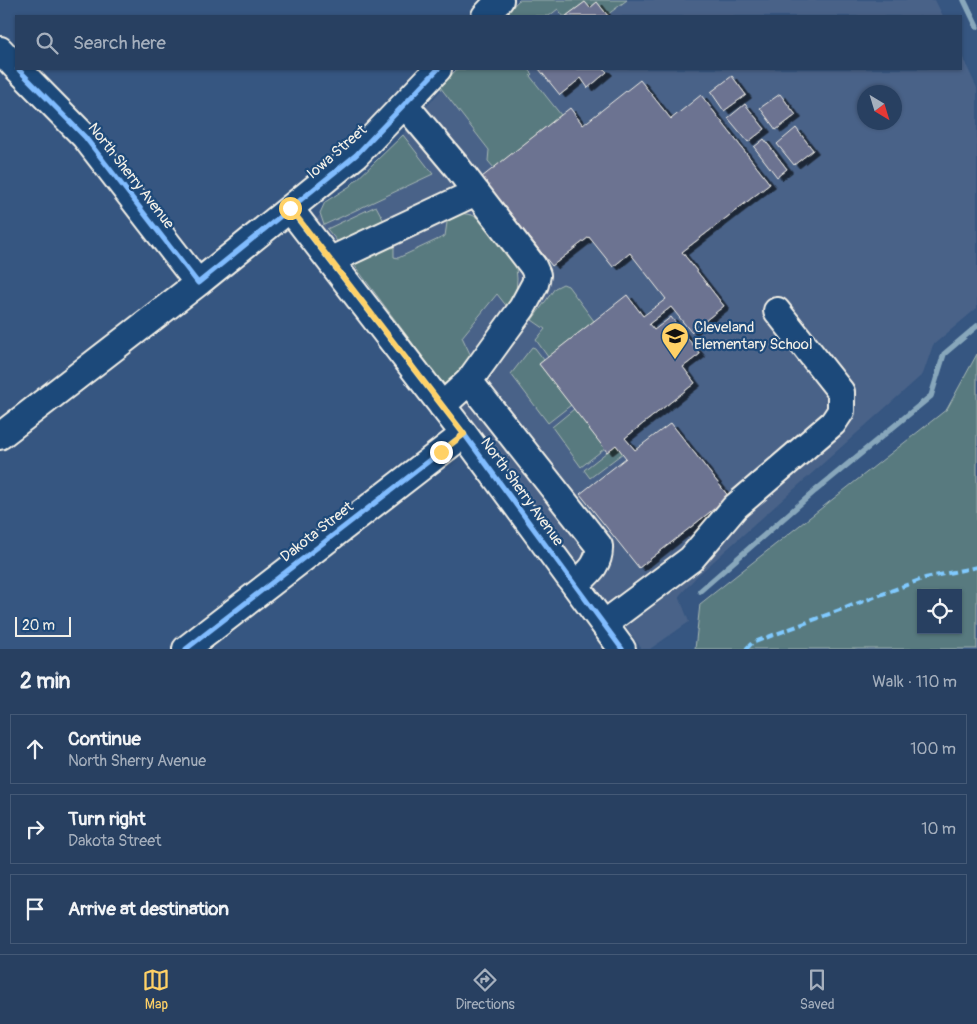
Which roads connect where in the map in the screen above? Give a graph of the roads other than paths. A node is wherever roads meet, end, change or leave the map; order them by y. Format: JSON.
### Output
{"nodes":[{"id":1,"x":500,"y":0,"type":"edge"},
{"id":2,"x":486,"y":15,"type":"edge"},
{"id":3,"x":0,"y":50,"type":"edge"},
{"id":4,"x":15,"y":66,"type":"edge"},
{"id":5,"x":19,"y":70,"type":"edge"},
{"id":6,"x":437,"y":70,"type":"edge"},
{"id":7,"x":405,"y":105,"type":"junction"},
{"id":8,"x":476,"y":192,"type":"junction"},
{"id":9,"x":290,"y":208,"type":"junction"},
{"id":10,"x":331,"y":260,"type":"junction"},
{"id":11,"x":198,"y":283,"type":"junction"},
{"id":12,"x":777,"y":310,"type":"dead end"},
{"id":13,"x":469,"y":381,"type":"junction"},
{"id":14,"x":442,"y":406,"type":"junction"},
{"id":15,"x":464,"y":434,"type":"junction"},
{"id":16,"x":0,"y":436,"type":"edge"},
{"id":17,"x":575,"y":585,"type":"junction"},
{"id":18,"x":604,"y":624,"type":"junction"},
{"id":19,"x":186,"y":649,"type":"edge"},
{"id":20,"x":622,"y":649,"type":"edge"}],
"edges":[{"from":1,"to":2,"type":"street"},
{"from":3,"to":4,"type":"street","name":"North Sherry Avenue"},
{"from":5,"to":11,"type":"street","name":"North Sherry Avenue"},
{"from":6,"to":7,"type":"street","name":"Iowa Street"},
{"from":7,"to":8,"type":"street"},
{"from":7,"to":9,"type":"street","name":"Iowa Street"},
{"from":8,"to":10,"type":"street"},
{"from":8,"to":13,"type":"street"},
{"from":9,"to":10,"type":"street","name":"North Sherry Avenue"},
{"from":9,"to":11,"type":"street","name":"Iowa Street"},
{"from":10,"to":14,"type":"street","name":"North Sherry Avenue"},
{"from":11,"to":16,"type":"street","name":"Iowa Street"},
{"from":12,"to":18,"type":"street"},
{"from":13,"to":14,"type":"street"},
{"from":13,"to":17,"type":"street"},
{"from":14,"to":15,"type":"street","name":"North Sherry Avenue"},
{"from":15,"to":17,"type":"street","name":"North Sherry Avenue"},
{"from":15,"to":19,"type":"street","name":"Dakota Street"},
{"from":17,"to":18,"type":"street","name":"North Sherry Avenue"},
{"from":18,"to":20,"type":"street","name":"North Sherry Avenue"}]}
